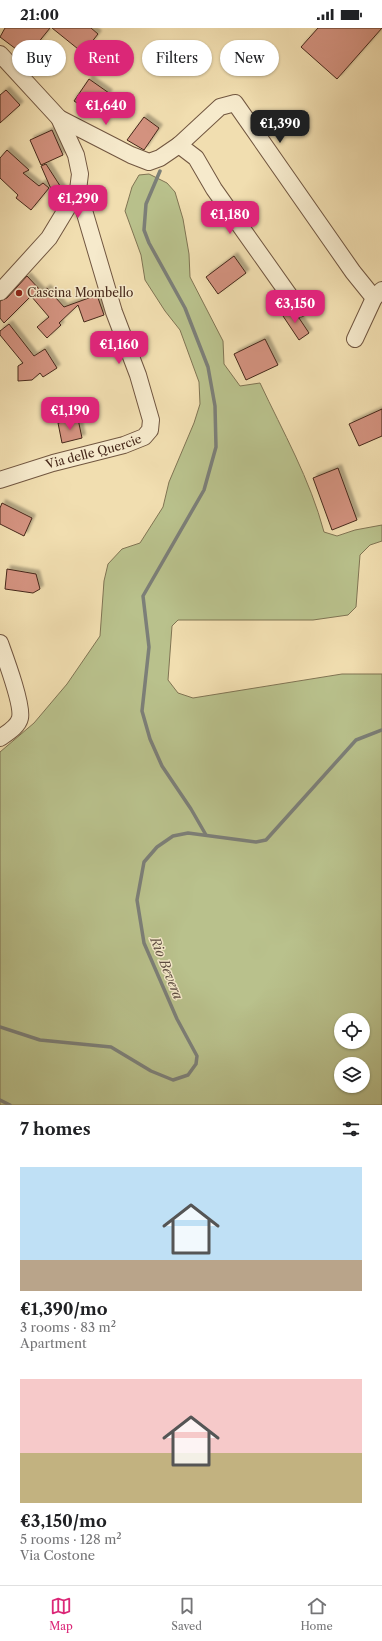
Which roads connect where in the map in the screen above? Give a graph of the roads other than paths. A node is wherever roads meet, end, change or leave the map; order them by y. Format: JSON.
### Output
{"nodes":[{"id":1,"x":0,"y":54,"type":"edge"},
{"id":2,"x":59,"y":118,"type":"junction"},
{"id":3,"x":179,"y":145,"type":"junction"},
{"id":4,"x":78,"y":190,"type":"junction"},
{"id":5,"x":0,"y":292,"type":"edge"},
{"id":6,"x":378,"y":294,"type":"edge"},
{"id":7,"x":299,"y":309,"type":"dead end"},
{"id":8,"x":355,"y":339,"type":"dead end"},
{"id":9,"x":0,"y":480,"type":"edge"},
{"id":10,"x":0,"y":643,"type":"edge"},
{"id":11,"x":0,"y":738,"type":"edge"}],
"edges":[{"from":1,"to":2,"type":"street"},
{"from":2,"to":3,"type":"street"},
{"from":2,"to":4,"type":"street"},
{"from":3,"to":6,"type":"street"},
{"from":3,"to":7,"type":"street"},
{"from":4,"to":5,"type":"street"},
{"from":4,"to":9,"type":"street","name":"Via delle Quercie"},
{"from":6,"to":8,"type":"street"},
{"from":10,"to":11,"type":"street"}]}
